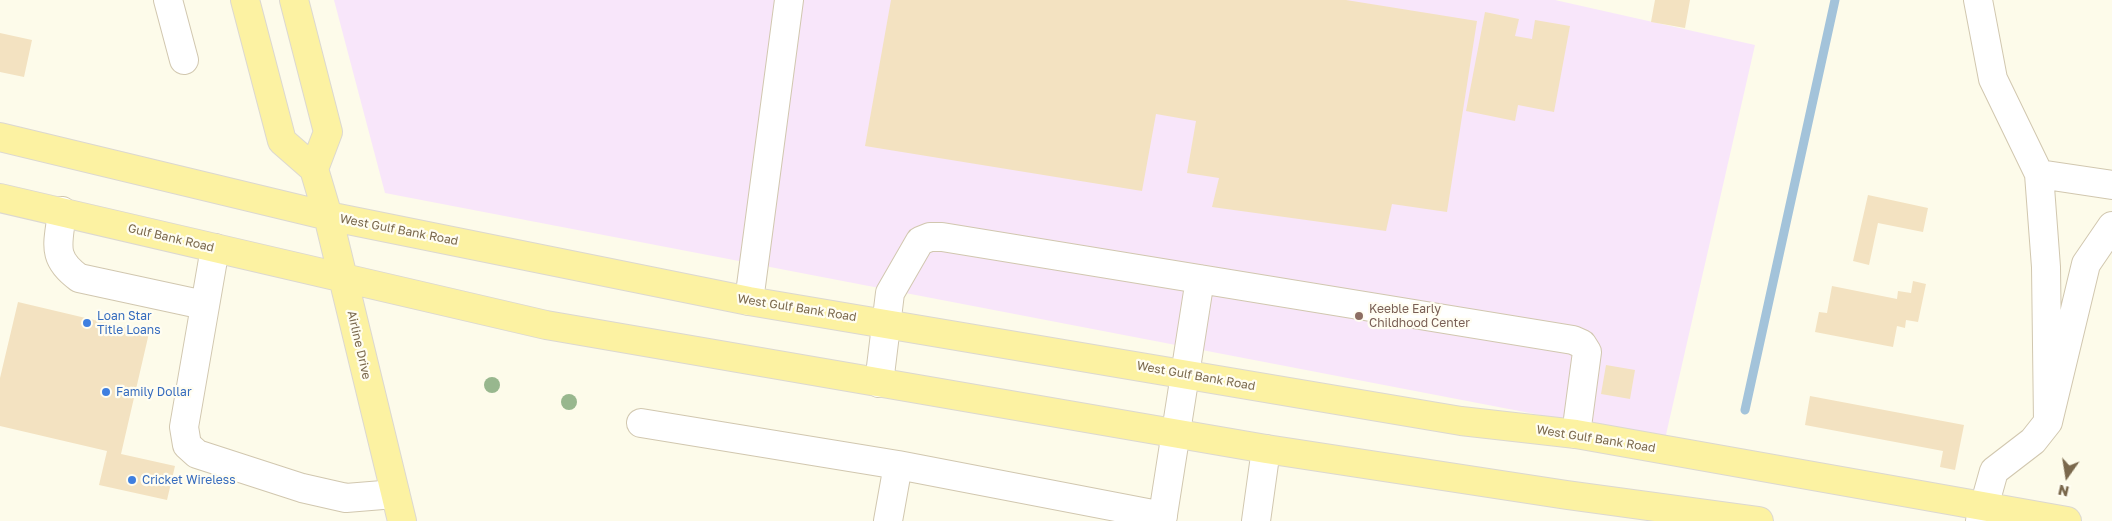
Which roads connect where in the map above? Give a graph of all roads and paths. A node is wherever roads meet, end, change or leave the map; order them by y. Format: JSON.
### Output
{"nodes":[{"id":1,"x":168,"y":0,"type":"edge"},
{"id":2,"x":246,"y":0,"type":"edge"},
{"id":3,"x":294,"y":0,"type":"edge"},
{"id":4,"x":789,"y":0,"type":"edge"},
{"id":5,"x":1978,"y":0,"type":"edge"},
{"id":6,"x":184,"y":60,"type":"dead end"},
{"id":7,"x":0,"y":137,"type":"edge"},
{"id":8,"x":314,"y":169,"type":"junction"},
{"id":9,"x":2039,"y":174,"type":"junction"},
{"id":10,"x":2112,"y":185,"type":"edge"},
{"id":11,"x":0,"y":198,"type":"edge"},
{"id":12,"x":62,"y":211,"type":"junction"},
{"id":13,"x":328,"y":216,"type":"junction"},
{"id":14,"x":2112,"y":226,"type":"edge"},
{"id":15,"x":215,"y":248,"type":"junction"},
{"id":16,"x":342,"y":277,"type":"junction"},
{"id":17,"x":1200,"y":279,"type":"junction"},
{"id":18,"x":749,"y":301,"type":"junction"},
{"id":19,"x":204,"y":305,"type":"junction"},
{"id":20,"x":886,"y":323,"type":"junction"},
{"id":21,"x":1186,"y":374,"type":"junction"},
{"id":22,"x":879,"y":383,"type":"junction"},
{"id":23,"x":2048,"y":422,"type":"junction"},
{"id":24,"x":640,"y":423,"type":"dead end"},
{"id":25,"x":1176,"y":434,"type":"junction"},
{"id":26,"x":1576,"y":434,"type":"junction"},
{"id":27,"x":1266,"y":449,"type":"junction"},
{"id":28,"x":898,"y":465,"type":"junction"},
{"id":29,"x":395,"y":494,"type":"junction"},
{"id":30,"x":1982,"y":514,"type":"edge"},
{"id":31,"x":1163,"y":518,"type":"edge"},
{"id":32,"x":402,"y":521,"type":"edge"},
{"id":33,"x":888,"y":521,"type":"edge"},
{"id":34,"x":1256,"y":521,"type":"edge"},
{"id":35,"x":1759,"y":521,"type":"edge"},
{"id":36,"x":2067,"y":521,"type":"edge"}],
"edges":[{"from":1,"to":6,"type":"lane"},
{"from":2,"to":8,"type":"main road"},
{"from":3,"to":8,"type":"main road"},
{"from":4,"to":18,"type":"lane"},
{"from":5,"to":9,"type":"lane"},
{"from":7,"to":13,"type":"main road"},
{"from":8,"to":13,"type":"main road","name":"Airline Drive"},
{"from":9,"to":10,"type":"lane"},
{"from":9,"to":23,"type":"lane"},
{"from":11,"to":12,"type":"main road","name":"Gulf Bank Road"},
{"from":12,"to":15,"type":"main road","name":"Gulf Bank Road"},
{"from":12,"to":19,"type":"lane"},
{"from":13,"to":16,"type":"main road","name":"Airline Drive"},
{"from":13,"to":18,"type":"main road","name":"West Gulf Bank Road"},
{"from":14,"to":23,"type":"lane"},
{"from":15,"to":16,"type":"main road","name":"Gulf Bank Road"},
{"from":15,"to":19,"type":"lane"},
{"from":16,"to":22,"type":"main road"},
{"from":16,"to":29,"type":"main road","name":"Airline Drive"},
{"from":17,"to":20,"type":"lane"},
{"from":17,"to":21,"type":"lane"},
{"from":17,"to":26,"type":"lane"},
{"from":18,"to":20,"type":"main road","name":"West Gulf Bank Road"},
{"from":19,"to":29,"type":"lane"},
{"from":20,"to":21,"type":"main road","name":"West Gulf Bank Road"},
{"from":20,"to":22,"type":"lane"},
{"from":21,"to":25,"type":"lane"},
{"from":21,"to":26,"type":"main road","name":"West Gulf Bank Road"},
{"from":22,"to":25,"type":"main road"},
{"from":23,"to":30,"type":"lane"},
{"from":24,"to":28,"type":"lane"},
{"from":25,"to":27,"type":"main road"},
{"from":25,"to":31,"type":"lane"},
{"from":26,"to":30,"type":"main road","name":"West Gulf Bank Road"},
{"from":27,"to":34,"type":"lane"},
{"from":27,"to":35,"type":"main road"},
{"from":28,"to":31,"type":"lane"},
{"from":28,"to":33,"type":"lane"},
{"from":29,"to":32,"type":"main road","name":"Airline Drive"},
{"from":30,"to":36,"type":"main road","name":"West Gulf Bank Road"}]}
